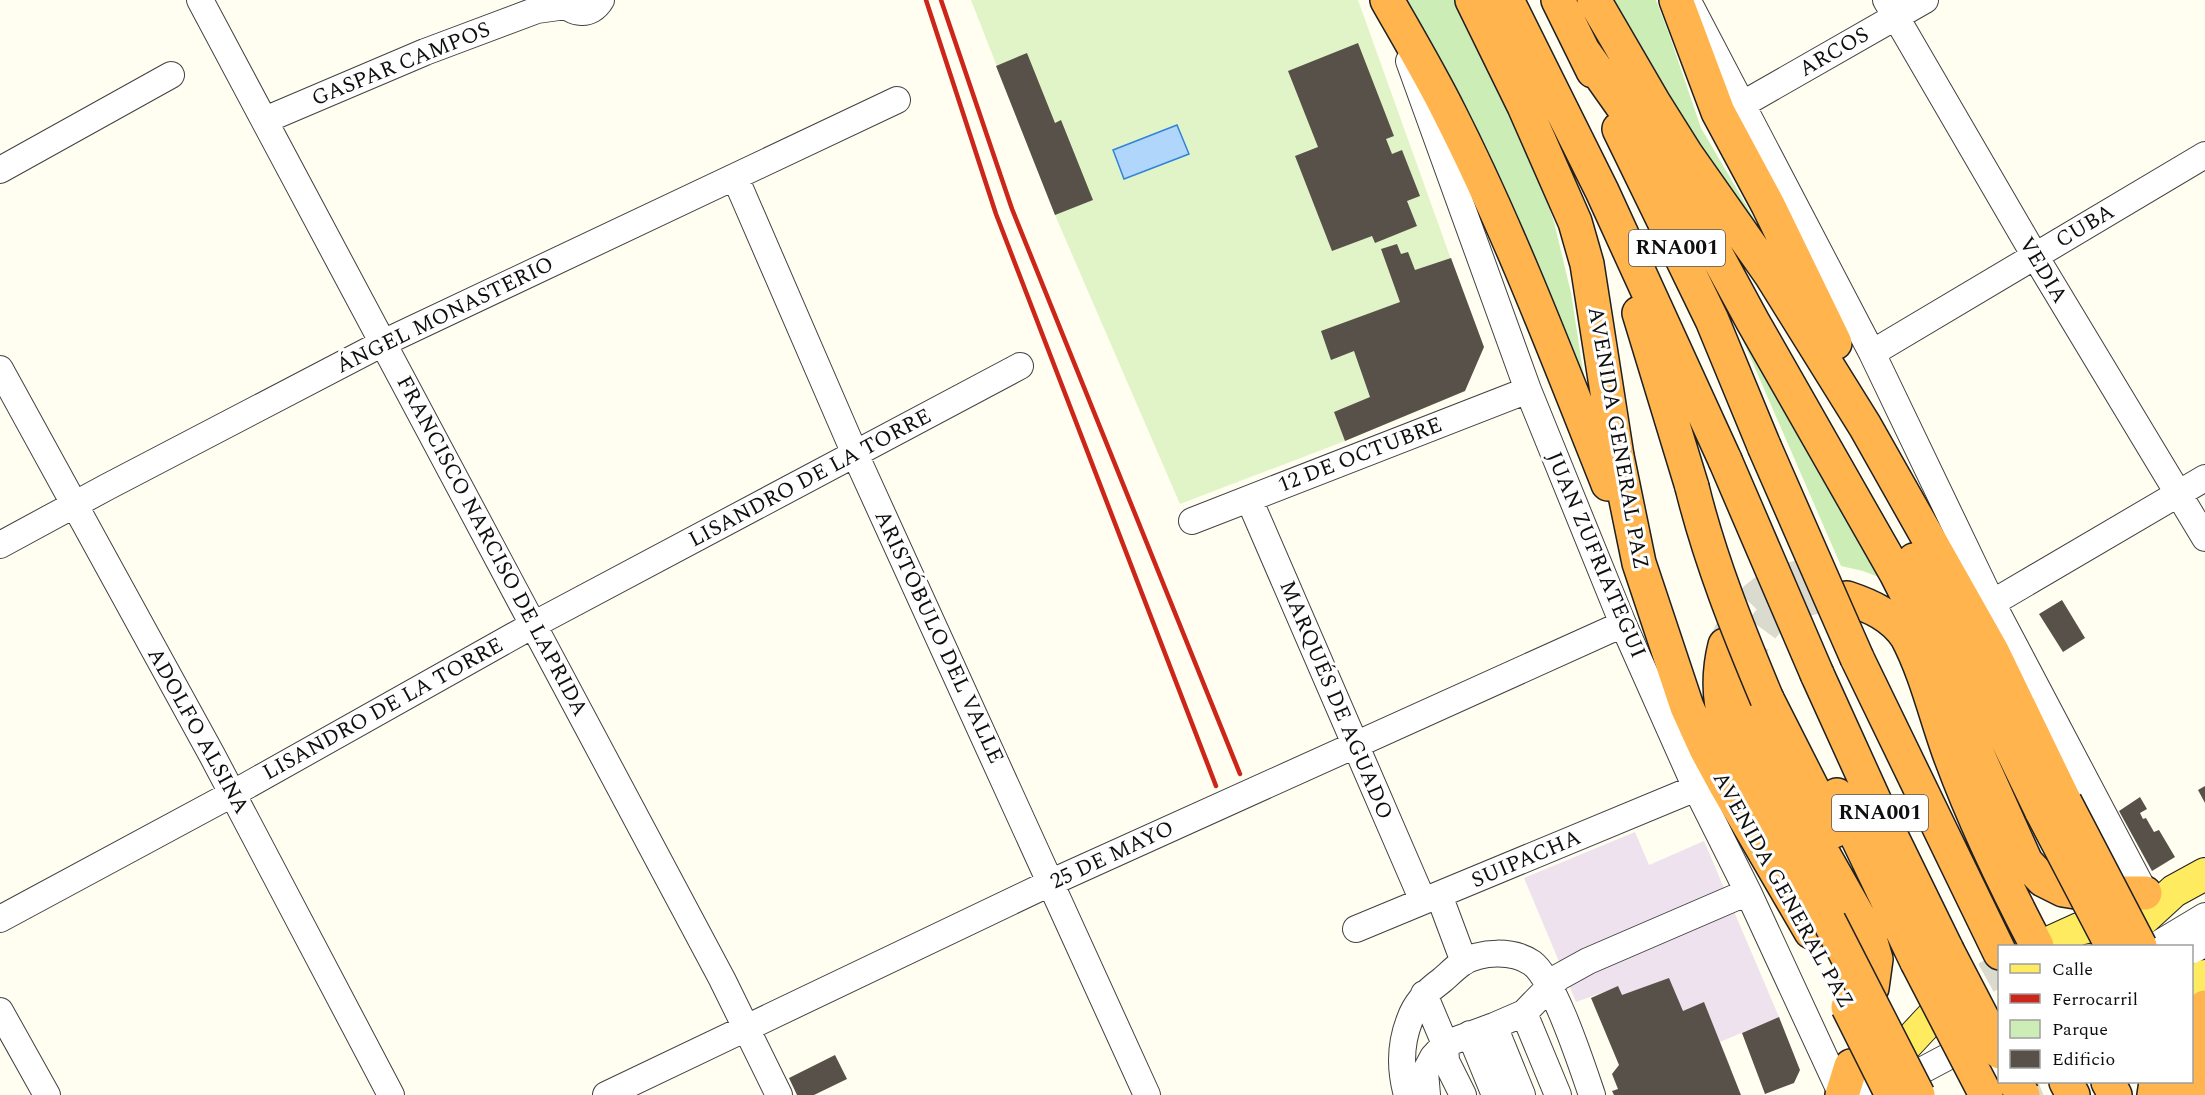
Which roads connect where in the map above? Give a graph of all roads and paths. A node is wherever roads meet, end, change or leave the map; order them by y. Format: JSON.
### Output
{"nodes":[{"id":1,"x":200,"y":0,"type":"edge"},
{"id":2,"x":601,"y":0,"type":"edge"},
{"id":3,"x":1387,"y":0,"type":"edge"},
{"id":4,"x":1472,"y":0,"type":"edge"},
{"id":5,"x":1507,"y":0,"type":"edge"},
{"id":6,"x":1558,"y":0,"type":"edge"},
{"id":7,"x":1594,"y":0,"type":"edge"},
{"id":8,"x":1676,"y":0,"type":"edge"},
{"id":9,"x":1687,"y":0,"type":"edge"},
{"id":10,"x":1925,"y":0,"type":"edge"},
{"id":11,"x":553,"y":4,"type":"edge"},
{"id":12,"x":1890,"y":8,"type":"edge"},
{"id":13,"x":1584,"y":52,"type":"junction"},
{"id":14,"x":171,"y":75,"type":"dead end"},
{"id":15,"x":897,"y":100,"type":"dead end"},
{"id":16,"x":1743,"y":104,"type":"junction"},
{"id":17,"x":265,"y":120,"type":"junction"},
{"id":18,"x":2205,"y":154,"type":"edge"},
{"id":19,"x":0,"y":170,"type":"edge"},
{"id":20,"x":735,"y":177,"type":"junction"},
{"id":21,"x":1602,"y":191,"type":"junction"},
{"id":22,"x":1695,"y":215,"type":"junction"},
{"id":23,"x":2035,"y":256,"type":"junction"},
{"id":24,"x":383,"y":343,"type":"junction"},
{"id":25,"x":1872,"y":353,"type":"junction"},
{"id":26,"x":1020,"y":366,"type":"dead end"},
{"id":27,"x":0,"y":369,"type":"edge"},
{"id":28,"x":1528,"y":390,"type":"junction"},
{"id":29,"x":1865,"y":426,"type":"junction"},
{"id":30,"x":855,"y":454,"type":"junction"},
{"id":31,"x":2205,"y":478,"type":"edge"},
{"id":32,"x":2177,"y":494,"type":"junction"},
{"id":33,"x":1249,"y":499,"type":"junction"},
{"id":34,"x":74,"y":504,"type":"junction"},
{"id":35,"x":1192,"y":521,"type":"dead end"},
{"id":36,"x":2205,"y":538,"type":"edge"},
{"id":37,"x":0,"y":545,"type":"edge"},
{"id":38,"x":1639,"y":562,"type":"junction"},
{"id":39,"x":1992,"y":603,"type":"junction"},
{"id":40,"x":1623,"y":624,"type":"junction"},
{"id":41,"x":533,"y":625,"type":"junction"},
{"id":42,"x":1927,"y":634,"type":"junction"},
{"id":43,"x":1725,"y":645,"type":"tunnel mouth"},
{"id":44,"x":1744,"y":677,"type":"tunnel mouth"},
{"id":45,"x":1777,"y":695,"type":"junction"},
{"id":46,"x":1356,"y":744,"type":"junction"},
{"id":47,"x":1696,"y":788,"type":"junction"},
{"id":48,"x":232,"y":794,"type":"junction"},
{"id":49,"x":2054,"y":807,"type":"junction"},
{"id":50,"x":2205,"y":874,"type":"edge"},
{"id":51,"x":1052,"y":882,"type":"junction"},
{"id":52,"x":1748,"y":892,"type":"junction"},
{"id":53,"x":2158,"y":897,"type":"junction"},
{"id":54,"x":1431,"y":898,"type":"junction"},
{"id":55,"x":2205,"y":916,"type":"edge"},
{"id":56,"x":0,"y":919,"type":"edge"},
{"id":57,"x":1820,"y":927,"type":"junction"},
{"id":58,"x":1356,"y":929,"type":"dead end"},
{"id":59,"x":1994,"y":942,"type":"edge"},
{"id":60,"x":2046,"y":945,"type":"edge"},
{"id":61,"x":2049,"y":945,"type":"edge"},
{"id":62,"x":2103,"y":945,"type":"edge"},
{"id":63,"x":2139,"y":945,"type":"edge"},
{"id":64,"x":2157,"y":945,"type":"edge"},
{"id":65,"x":1588,"y":961,"type":"junction"},
{"id":66,"x":1464,"y":962,"type":"junction"},
{"id":67,"x":1533,"y":964,"type":"junction"},
{"id":68,"x":1550,"y":987,"type":"junction"},
{"id":69,"x":1424,"y":994,"type":"junction"},
{"id":70,"x":0,"y":1011,"type":"edge"},
{"id":71,"x":1524,"y":1013,"type":"junction"},
{"id":72,"x":1934,"y":1022,"type":"tunnel mouth"},
{"id":73,"x":2196,"y":1022,"type":"edge"},
{"id":74,"x":1494,"y":1026,"type":"junction"},
{"id":75,"x":747,"y":1028,"type":"junction"},
{"id":76,"x":1470,"y":1034,"type":"junction"},
{"id":77,"x":1445,"y":1044,"type":"junction"},
{"id":78,"x":1998,"y":1048,"type":"edge"},
{"id":79,"x":1917,"y":1074,"type":"edge"},
{"id":80,"x":2205,"y":1075,"type":"edge"},
{"id":81,"x":1966,"y":1081,"type":"edge"},
{"id":82,"x":1855,"y":1087,"type":"edge"},
{"id":83,"x":48,"y":1095,"type":"edge"},
{"id":84,"x":391,"y":1095,"type":"edge"},
{"id":85,"x":606,"y":1095,"type":"edge"},
{"id":86,"x":779,"y":1095,"type":"edge"},
{"id":87,"x":1147,"y":1095,"type":"edge"},
{"id":88,"x":1407,"y":1095,"type":"edge"},
{"id":89,"x":1427,"y":1095,"type":"edge"},
{"id":90,"x":1463,"y":1095,"type":"edge"},
{"id":91,"x":1496,"y":1095,"type":"edge"},
{"id":92,"x":1522,"y":1095,"type":"edge"},
{"id":93,"x":1558,"y":1095,"type":"edge"},
{"id":94,"x":1592,"y":1095,"type":"edge"}],
"edges":[{"from":1,"to":17,"type":"street","name":"FRANCISCO NARCISO DE LAPRIDA"},
{"from":2,"to":11,"type":"street"},
{"from":3,"to":28,"type":"street","name":"JUAN ZUFRIATEGUI"},
{"from":3,"to":38,"type":"highway"},
{"from":4,"to":38,"type":"highway","name":"AVENIDA GENERAL PAZ"},
{"from":5,"to":21,"type":"highway","number":"RNA001"},
{"from":6,"to":13,"type":"highway","number":"RNA001"},
{"from":7,"to":29,"type":"highway"},
{"from":8,"to":29,"type":"highway"},
{"from":9,"to":16,"type":"street"},
{"from":10,"to":12,"type":"street","name":"ARCOS"},
{"from":11,"to":17,"type":"street","name":"GASPAR CAMPOS"},
{"from":12,"to":16,"type":"street","name":"ARCOS"},
{"from":12,"to":23,"type":"street","name":"VEDIA"},
{"from":13,"to":22,"type":"highway"},
{"from":13,"to":59,"type":"highway","number":"RNA001","bridge":true},
{"from":14,"to":19,"type":"street"},
{"from":15,"to":20,"type":"street","name":"ÁNGEL MONASTERIO"},
{"from":16,"to":25,"type":"street"},
{"from":17,"to":24,"type":"street","name":"FRANCISCO NARCISO DE LAPRIDA"},
{"from":18,"to":23,"type":"street","name":"CUBA"},
{"from":20,"to":24,"type":"street","name":"ÁNGEL MONASTERIO"},
{"from":20,"to":30,"type":"street","name":"ARISTÓBULO DEL VALLE"},
{"from":21,"to":45,"type":"highway","bridge":true},
{"from":21,"to":78,"type":"highway","number":"RNA001","bridge":true},
{"from":22,"to":42,"type":"highway"},
{"from":22,"to":49,"type":"highway"},
{"from":23,"to":25,"type":"street","name":"CUBA"},
{"from":23,"to":32,"type":"street","name":"VEDIA"},
{"from":24,"to":34,"type":"street","name":"ÁNGEL MONASTERIO"},
{"from":24,"to":41,"type":"street","name":"FRANCISCO NARCISO DE LAPRIDA"},
{"from":25,"to":39,"type":"street"},
{"from":26,"to":30,"type":"street","name":"LISANDRO DE LA TORRE"},
{"from":27,"to":34,"type":"street","name":"ADOLFO ALSINA"},
{"from":28,"to":33,"type":"street","name":"12 DE OCTUBRE"},
{"from":28,"to":40,"type":"street","name":"JUAN ZUFRIATEGUI"},
{"from":29,"to":49,"type":"highway"},
{"from":30,"to":41,"type":"street","name":"LISANDRO DE LA TORRE"},
{"from":30,"to":51,"type":"street","name":"ARISTÓBULO DEL VALLE"},
{"from":31,"to":32,"type":"street"},
{"from":32,"to":36,"type":"street","name":"VEDIA"},
{"from":32,"to":39,"type":"street"},
{"from":33,"to":35,"type":"street","name":"12 DE OCTUBRE"},
{"from":33,"to":46,"type":"street","name":"MARQUÉS DE AGUADO"},
{"from":34,"to":37,"type":"street","name":"ÁNGEL MONASTERIO"},
{"from":34,"to":48,"type":"street","name":"ADOLFO ALSINA"},
{"from":38,"to":57,"type":"highway","name":"AVENIDA GENERAL PAZ"},
{"from":39,"to":53,"type":"street"},
{"from":40,"to":46,"type":"street","name":"25 DE MAYO"},
{"from":40,"to":47,"type":"street","name":"JUAN ZUFRIATEGUI"},
{"from":41,"to":48,"type":"street","name":"LISANDRO DE LA TORRE"},
{"from":41,"to":75,"type":"street","name":"FRANCISCO NARCISO DE LAPRIDA"},
{"from":42,"to":53,"type":"highway"},
{"from":42,"to":60,"type":"highway"},
{"from":43,"to":57,"type":"highway"},
{"from":44,"to":45,"type":"highway"},
{"from":45,"to":81,"type":"highway","bridge":true},
{"from":46,"to":51,"type":"street","name":"25 DE MAYO"},
{"from":46,"to":54,"type":"street","name":"MARQUÉS DE AGUADO"},
{"from":47,"to":52,"type":"street","name":"JUAN ZUFRIATEGUI"},
{"from":47,"to":54,"type":"street","name":"SUIPACHA"},
{"from":48,"to":56,"type":"street","name":"LISANDRO DE LA TORRE"},
{"from":48,"to":84,"type":"street","name":"ADOLFO ALSINA"},
{"from":49,"to":62,"type":"highway","bridge":true},
{"from":49,"to":63,"type":"highway","bridge":true},
{"from":50,"to":53,"type":"main road"},
{"from":51,"to":75,"type":"street","name":"25 DE MAYO"},
{"from":51,"to":87,"type":"street","name":"ARISTÓBULO DEL VALLE"},
{"from":52,"to":65,"type":"street"},
{"from":52,"to":82,"type":"street","name":"JUAN ZUFRIATEGUI"},
{"from":53,"to":61,"type":"main road"},
{"from":53,"to":62,"type":"main road"},
{"from":54,"to":58,"type":"street","name":"SUIPACHA"},
{"from":54,"to":66,"type":"street","name":"MARQUÉS DE AGUADO"},
{"from":55,"to":64,"type":"street"},
{"from":57,"to":79,"type":"highway","bridge":true},
{"from":57,"to":82,"type":"highway","name":"AVENIDA GENERAL PAZ","bridge":true},
{"from":65,"to":67,"type":"street"},
{"from":65,"to":68,"type":"street"},
{"from":66,"to":67,"type":"street"},
{"from":66,"to":69,"type":"street"},
{"from":67,"to":68,"type":"street"},
{"from":68,"to":71,"type":"street"},
{"from":68,"to":94,"type":"street"},
{"from":69,"to":77,"type":"street"},
{"from":69,"to":88,"type":"street"},
{"from":70,"to":83,"type":"street"},
{"from":71,"to":74,"type":"street"},
{"from":71,"to":93,"type":"street"},
{"from":72,"to":79,"type":"main road"},
{"from":73,"to":80,"type":"highway"},
{"from":74,"to":76,"type":"street"},
{"from":74,"to":92,"type":"street"},
{"from":75,"to":85,"type":"street","name":"25 DE MAYO"},
{"from":75,"to":86,"type":"street","name":"FRANCISCO NARCISO DE LAPRIDA"},
{"from":76,"to":77,"type":"street"},
{"from":76,"to":91,"type":"street"},
{"from":77,"to":89,"type":"street"},
{"from":77,"to":90,"type":"street"},
{"from":79,"to":81,"type":"street"}]}
